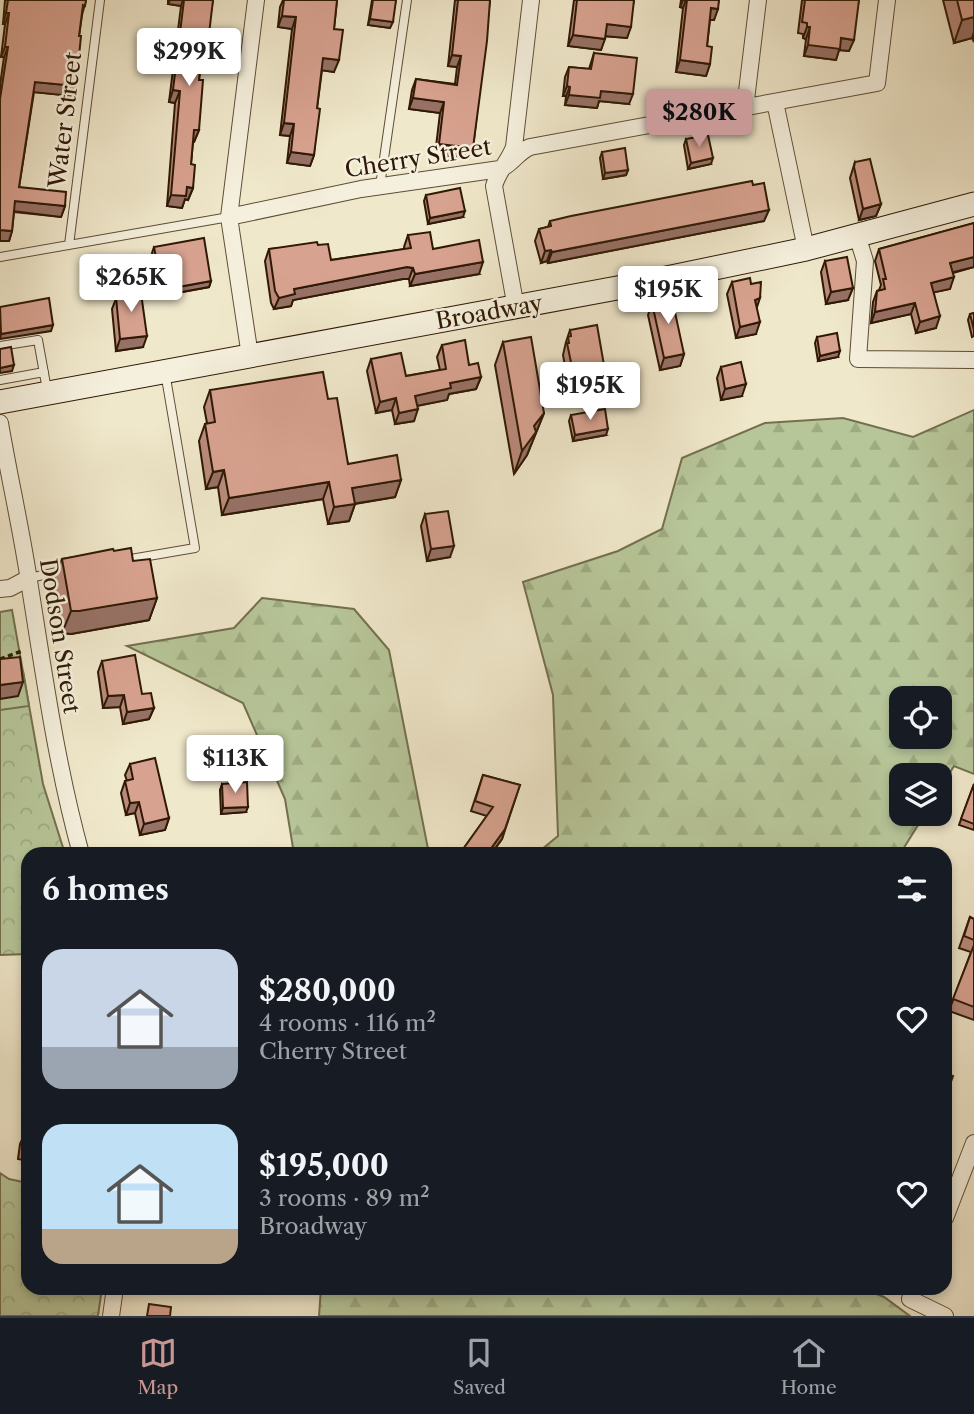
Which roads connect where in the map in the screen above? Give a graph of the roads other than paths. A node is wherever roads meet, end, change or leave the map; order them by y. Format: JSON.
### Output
{"nodes":[{"id":1,"x":100,"y":0,"type":"edge"},
{"id":2,"x":256,"y":0,"type":"edge"},
{"id":3,"x":407,"y":0,"type":"edge"},
{"id":4,"x":531,"y":0,"type":"edge"},
{"id":5,"x":758,"y":0,"type":"edge"},
{"id":6,"x":887,"y":0,"type":"edge"},
{"id":7,"x":775,"y":102,"type":"junction"},
{"id":8,"x":744,"y":108,"type":"junction"},
{"id":9,"x":500,"y":169,"type":"junction"},
{"id":10,"x":380,"y":186,"type":"junction"},
{"id":11,"x":974,"y":204,"type":"edge"},
{"id":12,"x":229,"y":217,"type":"junction"},
{"id":13,"x":857,"y":235,"type":"junction"},
{"id":14,"x":69,"y":245,"type":"junction"},
{"id":15,"x":806,"y":249,"type":"junction"},
{"id":16,"x":0,"y":257,"type":"edge"},
{"id":17,"x":516,"y":308,"type":"junction"},
{"id":18,"x":0,"y":346,"type":"edge"},
{"id":19,"x":250,"y":356,"type":"junction"},
{"id":20,"x":974,"y":360,"type":"edge"},
{"id":21,"x":165,"y":371,"type":"junction"},
{"id":22,"x":0,"y":380,"type":"edge"},
{"id":23,"x":46,"y":382,"type":"junction"},
{"id":24,"x":0,"y":402,"type":"edge"},
{"id":25,"x":0,"y":424,"type":"edge"},
{"id":26,"x":110,"y":562,"type":"edge"},
{"id":27,"x":74,"y":569,"type":"edge"},
{"id":28,"x":29,"y":578,"type":"junction"},
{"id":29,"x":0,"y":589,"type":"edge"},
{"id":30,"x":79,"y":847,"type":"edge"},
{"id":31,"x":974,"y":1143,"type":"edge"},
{"id":32,"x":952,"y":1200,"type":"edge"},
{"id":33,"x":115,"y":1295,"type":"edge"},
{"id":34,"x":915,"y":1295,"type":"edge"},
{"id":35,"x":111,"y":1316,"type":"edge"},
{"id":36,"x":945,"y":1316,"type":"edge"}],
"edges":[{"from":1,"to":14,"type":"lane","name":"Water Street"},
{"from":2,"to":12,"type":"street"},
{"from":3,"to":10,"type":"lane"},
{"from":4,"to":9,"type":"street"},
{"from":5,"to":8,"type":"street"},
{"from":6,"to":7,"type":"street","name":"Cherry Street"},
{"from":7,"to":8,"type":"street","name":"Cherry Street"},
{"from":7,"to":15,"type":"street"},
{"from":8,"to":9,"type":"street","name":"Cherry Street"},
{"from":9,"to":10,"type":"street","name":"Cherry Street"},
{"from":9,"to":17,"type":"street"},
{"from":10,"to":12,"type":"street","name":"Cherry Street"},
{"from":11,"to":13,"type":"main road","name":"Broadway"},
{"from":12,"to":14,"type":"lane","name":"Cherry Street"},
{"from":12,"to":19,"type":"street"},
{"from":13,"to":15,"type":"main road","name":"Broadway"},
{"from":13,"to":20,"type":"street"},
{"from":14,"to":16,"type":"lane","name":"Cherry Street"},
{"from":15,"to":17,"type":"main road","name":"Broadway"},
{"from":17,"to":19,"type":"main road","name":"Broadway"},
{"from":18,"to":23,"type":"lane"},
{"from":19,"to":21,"type":"main road","name":"Broadway"},
{"from":21,"to":23,"type":"main road","name":"Broadway"},
{"from":21,"to":26,"type":"lane"},
{"from":22,"to":23,"type":"lane"},
{"from":23,"to":24,"type":"main road","name":"Broadway"},
{"from":25,"to":28,"type":"street","name":"Dodson Street"},
{"from":27,"to":28,"type":"lane"},
{"from":28,"to":29,"type":"street"},
{"from":28,"to":30,"type":"street","name":"Dodson Street"},
{"from":31,"to":32,"type":"street"},
{"from":33,"to":35,"type":"street"},
{"from":34,"to":36,"type":"street"}]}
